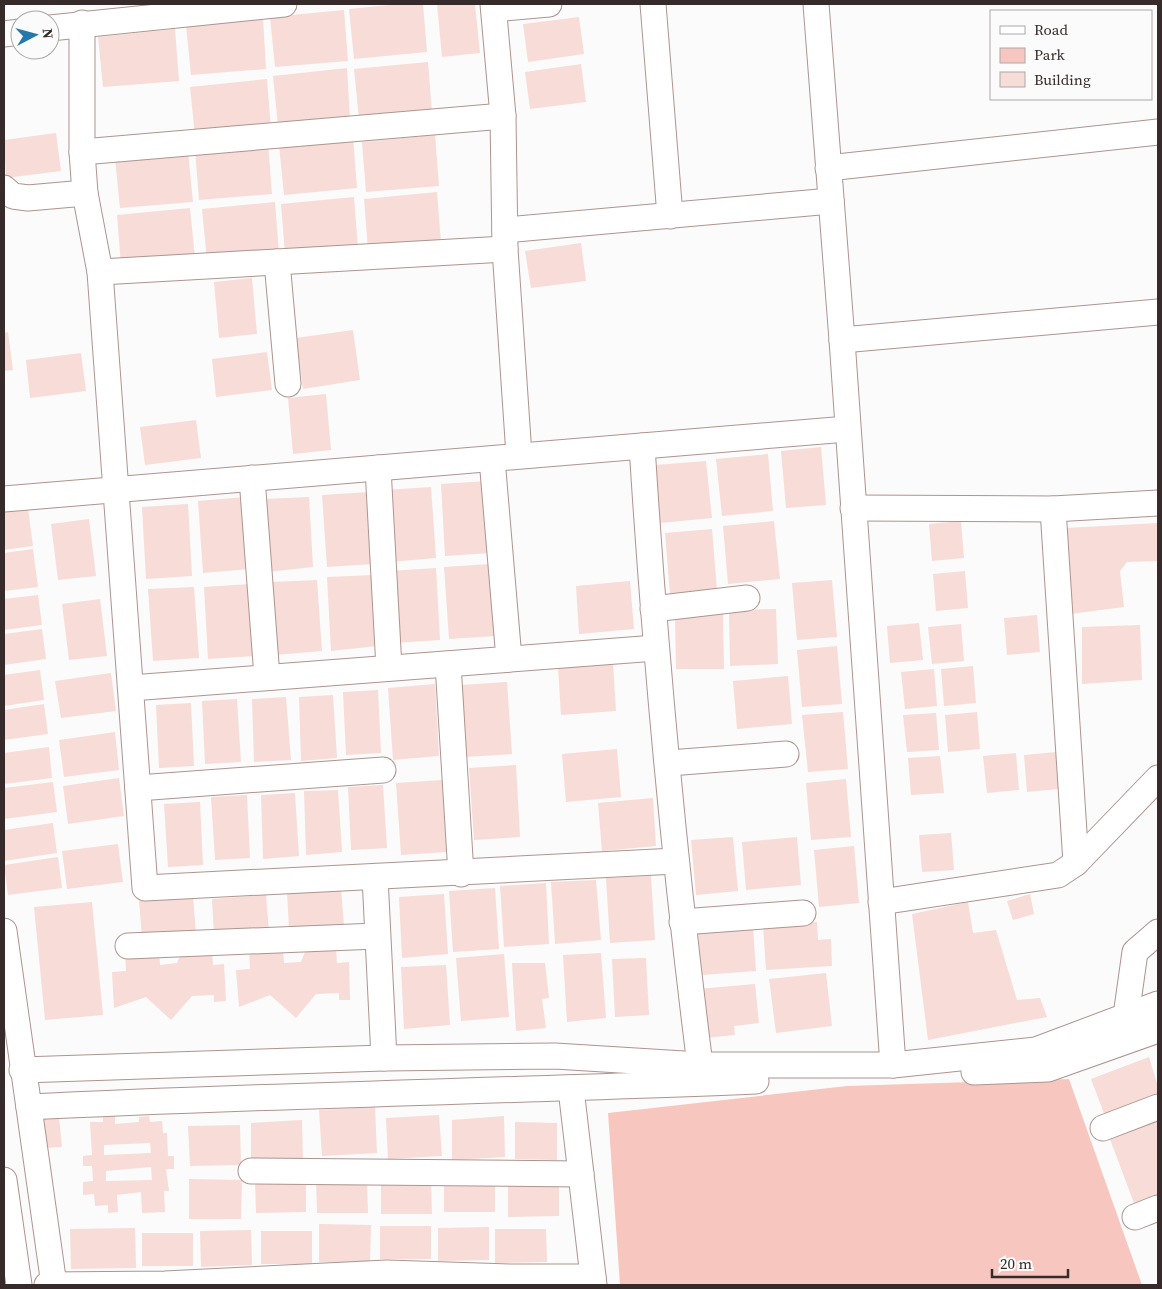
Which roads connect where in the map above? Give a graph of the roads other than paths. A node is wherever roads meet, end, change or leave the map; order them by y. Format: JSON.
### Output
{"nodes":[{"id":1,"x":284,"y":4,"type":"edge"},
{"id":2,"x":549,"y":4,"type":"edge"},
{"id":3,"x":653,"y":4,"type":"edge"},
{"id":4,"x":816,"y":4,"type":"edge"},
{"id":5,"x":494,"y":6,"type":"edge"},
{"id":6,"x":142,"y":10,"type":"edge"},
{"id":7,"x":82,"y":23,"type":"junction"},
{"id":8,"x":60,"y":26,"type":"edge"},
{"id":9,"x":503,"y":116,"type":"junction"},
{"id":10,"x":1158,"y":132,"type":"edge"},
{"id":11,"x":82,"y":152,"type":"junction"},
{"id":12,"x":828,"y":168,"type":"junction"},
{"id":13,"x":4,"y":188,"type":"edge"},
{"id":14,"x":85,"y":193,"type":"junction"},
{"id":15,"x":831,"y":201,"type":"junction"},
{"id":16,"x":670,"y":216,"type":"junction"},
{"id":17,"x":505,"y":239,"type":"junction"},
{"id":18,"x":277,"y":262,"type":"junction"},
{"id":19,"x":100,"y":272,"type":"junction"},
{"id":20,"x":1158,"y":312,"type":"edge"},
{"id":21,"x":842,"y":340,"type":"junction"},
{"id":22,"x":288,"y":384,"type":"dead end"},
{"id":23,"x":847,"y":429,"type":"junction"},
{"id":24,"x":642,"y":446,"type":"junction"},
{"id":25,"x":519,"y":455,"type":"junction"},
{"id":26,"x":492,"y":458,"type":"junction"},
{"id":27,"x":378,"y":468,"type":"junction"},
{"id":28,"x":252,"y":478,"type":"junction"},
{"id":29,"x":114,"y":490,"type":"junction"},
{"id":30,"x":4,"y":499,"type":"edge"},
{"id":31,"x":1158,"y":503,"type":"edge"},
{"id":32,"x":853,"y":508,"type":"junction"},
{"id":33,"x":1053,"y":509,"type":"junction"},
{"id":34,"x":748,"y":598,"type":"dead end"},
{"id":35,"x":652,"y":609,"type":"junction"},
{"id":36,"x":656,"y":648,"type":"junction"},
{"id":37,"x":510,"y":659,"type":"junction"},
{"id":38,"x":448,"y":664,"type":"junction"},
{"id":39,"x":390,"y":668,"type":"junction"},
{"id":40,"x":267,"y":677,"type":"junction"},
{"id":41,"x":132,"y":688,"type":"junction"},
{"id":42,"x":786,"y":754,"type":"dead end"},
{"id":43,"x":669,"y":763,"type":"junction"},
{"id":44,"x":383,"y":770,"type":"dead end"},
{"id":45,"x":1158,"y":778,"type":"edge"},
{"id":46,"x":138,"y":788,"type":"junction"},
{"id":47,"x":676,"y":861,"type":"junction"},
{"id":48,"x":1076,"y":863,"type":"junction"},
{"id":49,"x":460,"y":874,"type":"junction"},
{"id":50,"x":375,"y":878,"type":"junction"},
{"id":51,"x":881,"y":902,"type":"junction"},
{"id":52,"x":803,"y":913,"type":"dead end"},
{"id":53,"x":682,"y":922,"type":"junction"},
{"id":54,"x":4,"y":931,"type":"edge"},
{"id":55,"x":1158,"y":932,"type":"edge"},
{"id":56,"x":377,"y":936,"type":"junction"},
{"id":57,"x":128,"y":946,"type":"dead end"},
{"id":58,"x":1158,"y":1004,"type":"edge"},
{"id":59,"x":1126,"y":1016,"type":"junction"},
{"id":60,"x":1158,"y":1030,"type":"edge"},
{"id":61,"x":384,"y":1058,"type":"junction"},
{"id":62,"x":893,"y":1064,"type":"junction"},
{"id":63,"x":700,"y":1065,"type":"junction"},
{"id":64,"x":571,"y":1089,"type":"junction"},
{"id":65,"x":20,"y":1091,"type":"edge"},
{"id":66,"x":1158,"y":1107,"type":"edge"},
{"id":67,"x":1103,"y":1128,"type":"dead end"},
{"id":68,"x":251,"y":1171,"type":"dead end"},
{"id":69,"x":581,"y":1174,"type":"junction"},
{"id":70,"x":4,"y":1180,"type":"edge"},
{"id":71,"x":5,"y":1207,"type":"edge"},
{"id":72,"x":1158,"y":1208,"type":"edge"},
{"id":73,"x":1135,"y":1216,"type":"dead end"},
{"id":74,"x":388,"y":1279,"type":"edge"},
{"id":75,"x":512,"y":1281,"type":"edge"},
{"id":76,"x":594,"y":1281,"type":"edge"},
{"id":77,"x":273,"y":1282,"type":"edge"},
{"id":78,"x":20,"y":1285,"type":"edge"},
{"id":79,"x":47,"y":1285,"type":"edge"},
{"id":80,"x":53,"y":1285,"type":"edge"},
{"id":81,"x":165,"y":1285,"type":"edge"}],
"edges":[{"from":1,"to":6,"type":"street"},
{"from":2,"to":5,"type":"street"},
{"from":3,"to":16,"type":"street"},
{"from":4,"to":12,"type":"street"},
{"from":5,"to":9,"type":"street"},
{"from":6,"to":7,"type":"street"},
{"from":7,"to":8,"type":"street"},
{"from":7,"to":11,"type":"street"},
{"from":9,"to":11,"type":"street"},
{"from":9,"to":17,"type":"street"},
{"from":10,"to":12,"type":"street"},
{"from":11,"to":14,"type":"street"},
{"from":12,"to":15,"type":"street"},
{"from":13,"to":14,"type":"street"},
{"from":14,"to":19,"type":"street"},
{"from":15,"to":16,"type":"street"},
{"from":15,"to":21,"type":"street"},
{"from":16,"to":17,"type":"street"},
{"from":17,"to":18,"type":"street"},
{"from":17,"to":25,"type":"street"},
{"from":18,"to":19,"type":"street"},
{"from":18,"to":22,"type":"street"},
{"from":19,"to":29,"type":"street"},
{"from":20,"to":21,"type":"street"},
{"from":21,"to":23,"type":"street"},
{"from":23,"to":24,"type":"street"},
{"from":23,"to":32,"type":"street"},
{"from":24,"to":25,"type":"street"},
{"from":24,"to":35,"type":"street"},
{"from":25,"to":26,"type":"street"},
{"from":26,"to":27,"type":"street"},
{"from":26,"to":37,"type":"street"},
{"from":27,"to":28,"type":"street"},
{"from":27,"to":39,"type":"street"},
{"from":28,"to":29,"type":"street"},
{"from":28,"to":40,"type":"street"},
{"from":29,"to":30,"type":"street"},
{"from":29,"to":41,"type":"street"},
{"from":31,"to":33,"type":"street"},
{"from":32,"to":33,"type":"street"},
{"from":32,"to":51,"type":"street"},
{"from":33,"to":48,"type":"street"},
{"from":34,"to":35,"type":"street"},
{"from":35,"to":36,"type":"street"},
{"from":36,"to":37,"type":"street"},
{"from":36,"to":43,"type":"street"},
{"from":37,"to":38,"type":"street"},
{"from":38,"to":39,"type":"street"},
{"from":38,"to":49,"type":"street"},
{"from":39,"to":40,"type":"street"},
{"from":40,"to":41,"type":"street"},
{"from":41,"to":46,"type":"street"},
{"from":42,"to":43,"type":"street"},
{"from":43,"to":47,"type":"street"},
{"from":44,"to":46,"type":"street"},
{"from":45,"to":48,"type":"street"},
{"from":46,"to":50,"type":"street"},
{"from":47,"to":49,"type":"street"},
{"from":47,"to":53,"type":"street"},
{"from":48,"to":51,"type":"street"},
{"from":49,"to":50,"type":"street"},
{"from":50,"to":56,"type":"street"},
{"from":51,"to":62,"type":"street"},
{"from":52,"to":53,"type":"street"},
{"from":53,"to":63,"type":"street"},
{"from":54,"to":65,"type":"street"},
{"from":55,"to":59,"type":"street"},
{"from":56,"to":57,"type":"street"},
{"from":56,"to":61,"type":"street"},
{"from":58,"to":59,"type":"street"},
{"from":59,"to":62,"type":"street"},
{"from":60,"to":64,"type":"street"},
{"from":61,"to":63,"type":"street"},
{"from":61,"to":65,"type":"street"},
{"from":62,"to":63,"type":"street"},
{"from":64,"to":65,"type":"street"},
{"from":64,"to":69,"type":"street"},
{"from":65,"to":80,"type":"street"},
{"from":66,"to":67,"type":"street"},
{"from":68,"to":69,"type":"street"},
{"from":69,"to":76,"type":"street"},
{"from":70,"to":71,"type":"street"},
{"from":71,"to":78,"type":"street"},
{"from":72,"to":73,"type":"street"},
{"from":74,"to":75,"type":"street"},
{"from":74,"to":77,"type":"street"},
{"from":75,"to":76,"type":"street"},
{"from":77,"to":81,"type":"street"},
{"from":79,"to":80,"type":"street"},
{"from":80,"to":81,"type":"street"}]}
